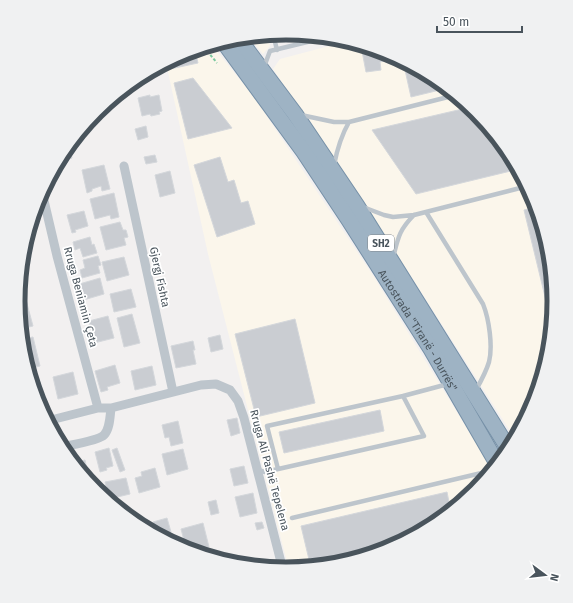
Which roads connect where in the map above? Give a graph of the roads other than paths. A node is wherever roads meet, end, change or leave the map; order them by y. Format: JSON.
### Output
{"nodes":[{"id":1,"x":275,"y":41,"type":"edge"},
{"id":2,"x":311,"y":41,"type":"edge"},
{"id":3,"x":242,"y":44,"type":"edge"},
{"id":4,"x":227,"y":47,"type":"edge"},
{"id":5,"x":277,"y":50,"type":"junction"},
{"id":6,"x":262,"y":70,"type":"junction"},
{"id":7,"x":449,"y":97,"type":"edge"},
{"id":8,"x":295,"y":114,"type":"junction"},
{"id":9,"x":349,"y":122,"type":"junction"},
{"id":10,"x":124,"y":166,"type":"dead end"},
{"id":11,"x":333,"y":169,"type":"junction"},
{"id":12,"x":522,"y":188,"type":"edge"},
{"id":13,"x":44,"y":202,"type":"edge"},
{"id":14,"x":357,"y":206,"type":"junction"},
{"id":15,"x":426,"y":212,"type":"junction"},
{"id":16,"x":414,"y":215,"type":"junction"},
{"id":17,"x":392,"y":262,"type":"junction"},
{"id":18,"x":451,"y":384,"type":"junction"},
{"id":19,"x":173,"y":392,"type":"junction"},
{"id":20,"x":474,"y":394,"type":"junction"},
{"id":21,"x":403,"y":396,"type":"junction"},
{"id":22,"x":98,"y":408,"type":"junction"},
{"id":23,"x":111,"y":408,"type":"junction"},
{"id":24,"x":53,"y":419,"type":"edge"},
{"id":25,"x":507,"y":442,"type":"edge"},
{"id":26,"x":68,"y":446,"type":"edge"},
{"id":27,"x":495,"y":460,"type":"edge"},
{"id":28,"x":278,"y":469,"type":"junction"},
{"id":29,"x":258,"y":470,"type":"junction"},
{"id":30,"x":484,"y":472,"type":"edge"},
{"id":31,"x":292,"y":518,"type":"dead end"},
{"id":32,"x":281,"y":563,"type":"edge"}],
"edges":[{"from":1,"to":5,"type":"lane"},
{"from":2,"to":5,"type":"lane"},
{"from":3,"to":6,"type":"highway","name":"Autostrada \"Tiranë - Durrës\"","number":"SH2"},
{"from":4,"to":18,"type":"highway","name":"Autostrada \"Tiranë - Durrës\"","number":"SH2"},
{"from":5,"to":6,"type":"lane"},
{"from":6,"to":8,"type":"highway","name":"Autostrada \"Tiranë - Durrës\"","number":"SH2"},
{"from":7,"to":9,"type":"lane"},
{"from":8,"to":9,"type":"lane"},
{"from":8,"to":11,"type":"highway","name":"Autostrada \"Tiranë - Durrës\"","number":"SH2"},
{"from":9,"to":11,"type":"lane"},
{"from":10,"to":19,"type":"street","name":"Gjergj Fishta"},
{"from":11,"to":14,"type":"highway","name":"Autostrada \"Tiranë - Durrës\"","number":"SH2"},
{"from":12,"to":15,"type":"lane"},
{"from":13,"to":22,"type":"street","name":"Rruga Beniamin Çeta"},
{"from":14,"to":16,"type":"lane"},
{"from":14,"to":17,"type":"highway","name":"Autostrada \"Tiranë - Durrës\"","number":"SH2"},
{"from":15,"to":16,"type":"lane"},
{"from":15,"to":20,"type":"lane"},
{"from":16,"to":17,"type":"lane"},
{"from":17,"to":20,"type":"highway","name":"Autostrada \"Tiranë - Durrës\"","number":"SH2"},
{"from":18,"to":21,"type":"lane"},
{"from":18,"to":27,"type":"highway","name":"Autostrada \"Tiranë - Durrës\"","number":"SH2"},
{"from":19,"to":23,"type":"street","name":"Rruga Ali Pashë Tepelena"},
{"from":19,"to":29,"type":"street","name":"Rruga Ali Pashë Tepelena"},
{"from":20,"to":25,"type":"highway","name":"Autostrada \"Tiranë - Durrës\"","number":"SH2"},
{"from":21,"to":28,"type":"lane"},
{"from":21,"to":28,"type":"lane"},
{"from":22,"to":23,"type":"street","name":"Rruga Ali Pashë Tepelena"},
{"from":22,"to":24,"type":"street","name":"Rruga Ali Pashë Tepelena"},
{"from":23,"to":26,"type":"street"},
{"from":28,"to":29,"type":"lane"},
{"from":29,"to":32,"type":"street","name":"Rruga Ali Pashë Tepelena"},
{"from":30,"to":31,"type":"lane"}]}
